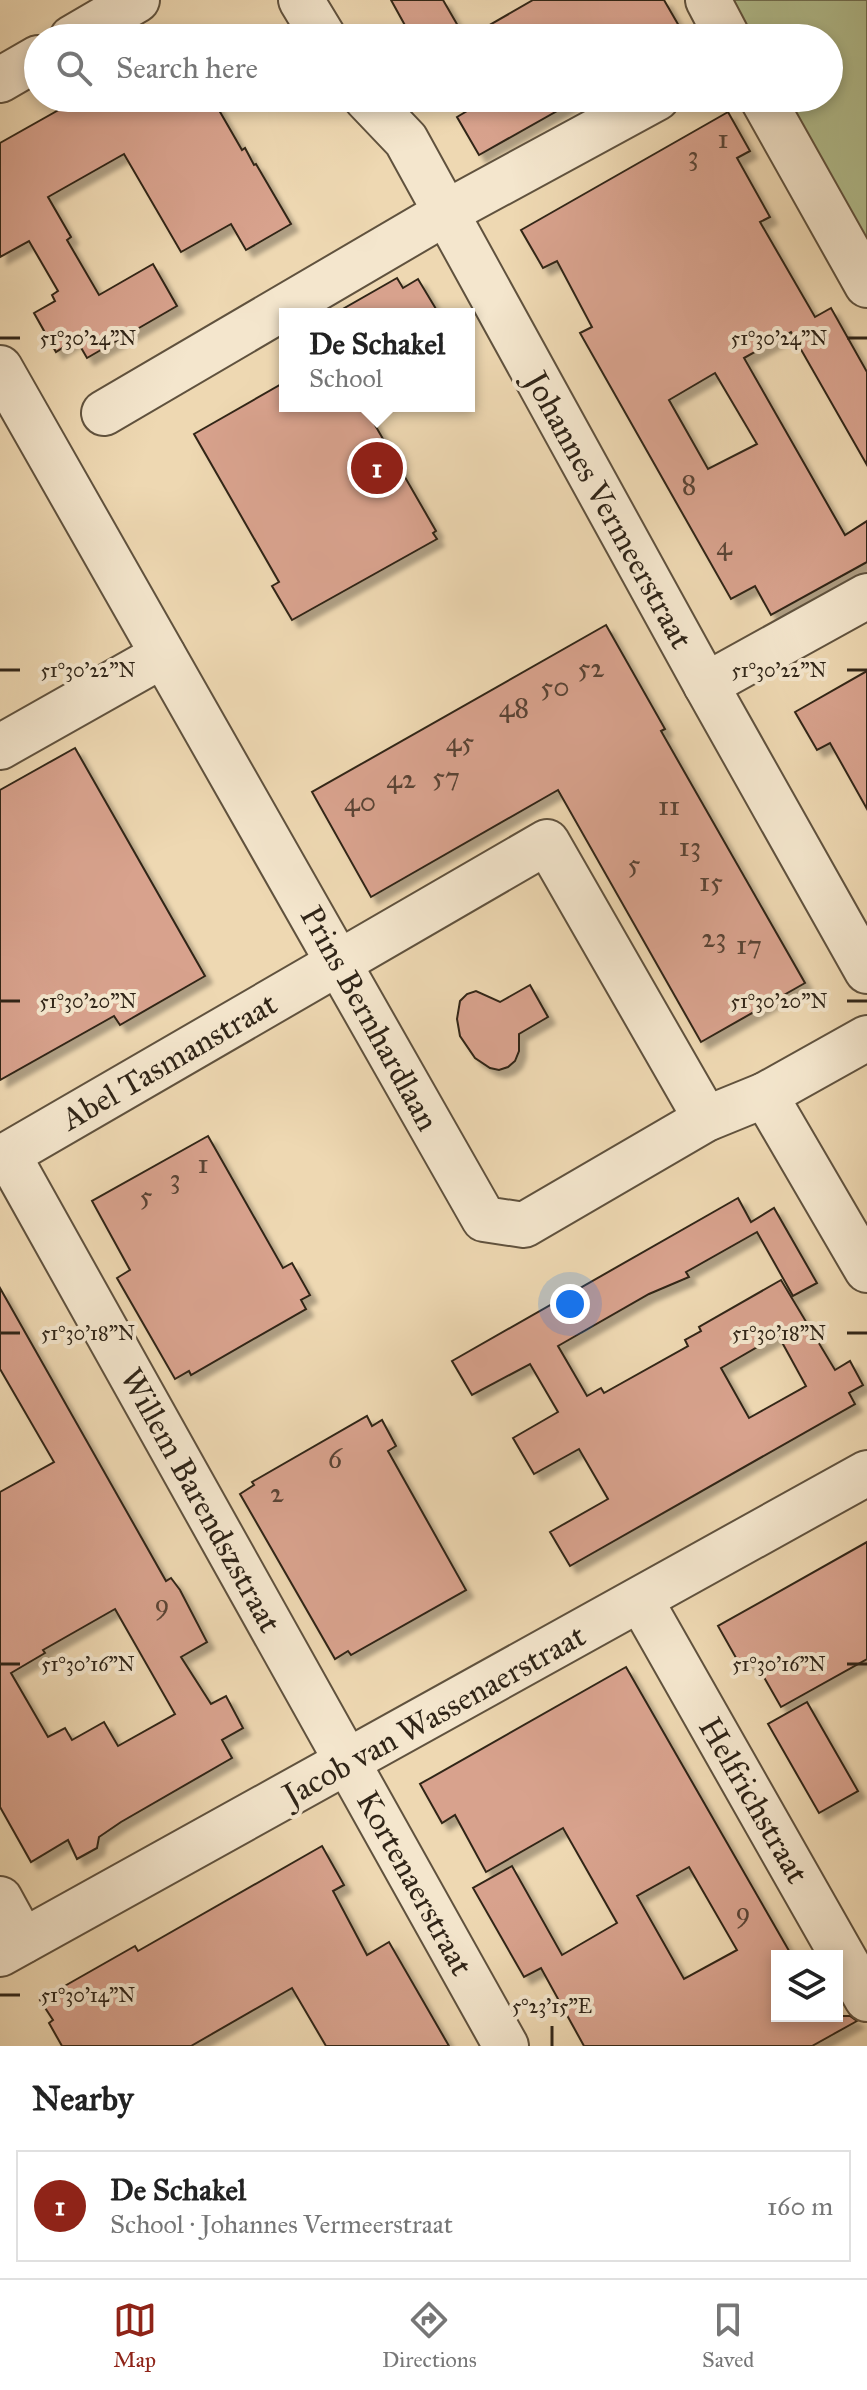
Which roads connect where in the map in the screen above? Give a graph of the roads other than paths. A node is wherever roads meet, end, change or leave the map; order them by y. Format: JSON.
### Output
{"nodes":[{"id":1,"x":137,"y":0,"type":"edge"},
{"id":2,"x":301,"y":0,"type":"edge"},
{"id":3,"x":708,"y":0,"type":"edge"},
{"id":4,"x":96,"y":24,"type":"edge"},
{"id":5,"x":316,"y":24,"type":"edge"},
{"id":6,"x":721,"y":24,"type":"edge"},
{"id":7,"x":24,"y":66,"type":"edge"},
{"id":8,"x":0,"y":80,"type":"edge"},
{"id":9,"x":379,"y":112,"type":"edge"},
{"id":10,"x":631,"y":112,"type":"edge"},
{"id":11,"x":770,"y":112,"type":"edge"},
{"id":12,"x":447,"y":212,"type":"junction"},
{"id":13,"x":867,"y":285,"type":"edge"},
{"id":14,"x":283,"y":308,"type":"edge"},
{"id":15,"x":279,"y":310,"type":"edge"},
{"id":16,"x":0,"y":368,"type":"edge"},
{"id":17,"x":104,"y":413,"type":"dead end"},
{"id":18,"x":867,"y":596,"type":"edge"},
{"id":19,"x":163,"y":655,"type":"junction"},
{"id":20,"x":706,"y":685,"type":"junction"},
{"id":21,"x":0,"y":747,"type":"edge"},
{"id":22,"x":338,"y":962,"type":"junction"},
{"id":23,"x":867,"y":971,"type":"edge"},
{"id":24,"x":867,"y":1038,"type":"edge"},
{"id":25,"x":765,"y":1095,"type":"junction"},
{"id":26,"x":706,"y":1119,"type":"junction"},
{"id":27,"x":4,"y":1157,"type":"edge"},
{"id":28,"x":867,"y":1270,"type":"edge"},
{"id":29,"x":867,"y":1473,"type":"edge"},
{"id":30,"x":641,"y":1601,"type":"junction"},
{"id":31,"x":347,"y":1762,"type":"junction"},
{"id":32,"x":0,"y":1899,"type":"edge"},
{"id":33,"x":12,"y":1948,"type":"edge"},
{"id":34,"x":867,"y":1999,"type":"edge"},
{"id":35,"x":506,"y":2046,"type":"edge"}],
"edges":[{"from":1,"to":4,"type":"street"},
{"from":2,"to":5,"type":"street"},
{"from":3,"to":6,"type":"street"},
{"from":7,"to":8,"type":"street"},
{"from":9,"to":12,"type":"street","name":"Johannes Vermeerstraat"},
{"from":10,"to":12,"type":"street"},
{"from":11,"to":13,"type":"street"},
{"from":12,"to":14,"type":"street"},
{"from":12,"to":20,"type":"street","name":"Johannes Vermeerstraat"},
{"from":15,"to":17,"type":"street"},
{"from":16,"to":19,"type":"street","name":"Prins Bernhardlaan"},
{"from":18,"to":20,"type":"street"},
{"from":19,"to":21,"type":"street"},
{"from":19,"to":22,"type":"street","name":"Prins Bernhardlaan"},
{"from":20,"to":23,"type":"street","name":"Johannes Vermeerstraat"},
{"from":22,"to":26,"type":"street","name":"Prins Bernhardlaan"},
{"from":22,"to":26,"type":"street","name":"Abel Tasmanstraat"},
{"from":22,"to":27,"type":"street","name":"Abel Tasmanstraat"},
{"from":24,"to":25,"type":"street","name":"Prins Bernhardlaan"},
{"from":25,"to":26,"type":"street","name":"Prins Bernhardlaan"},
{"from":25,"to":28,"type":"street"},
{"from":27,"to":31,"type":"street","name":"Willem Barendszstraat"},
{"from":29,"to":30,"type":"street","name":"Jacob van Wassenaerstraat"},
{"from":30,"to":31,"type":"street","name":"Jacob van Wassenaerstraat"},
{"from":30,"to":34,"type":"street","name":"Helfrichstraat"},
{"from":31,"to":33,"type":"street","name":"Jacob van Wassenaerstraat"},
{"from":31,"to":35,"type":"street","name":"Kortenaerstraat"},
{"from":32,"to":33,"type":"street"}]}
